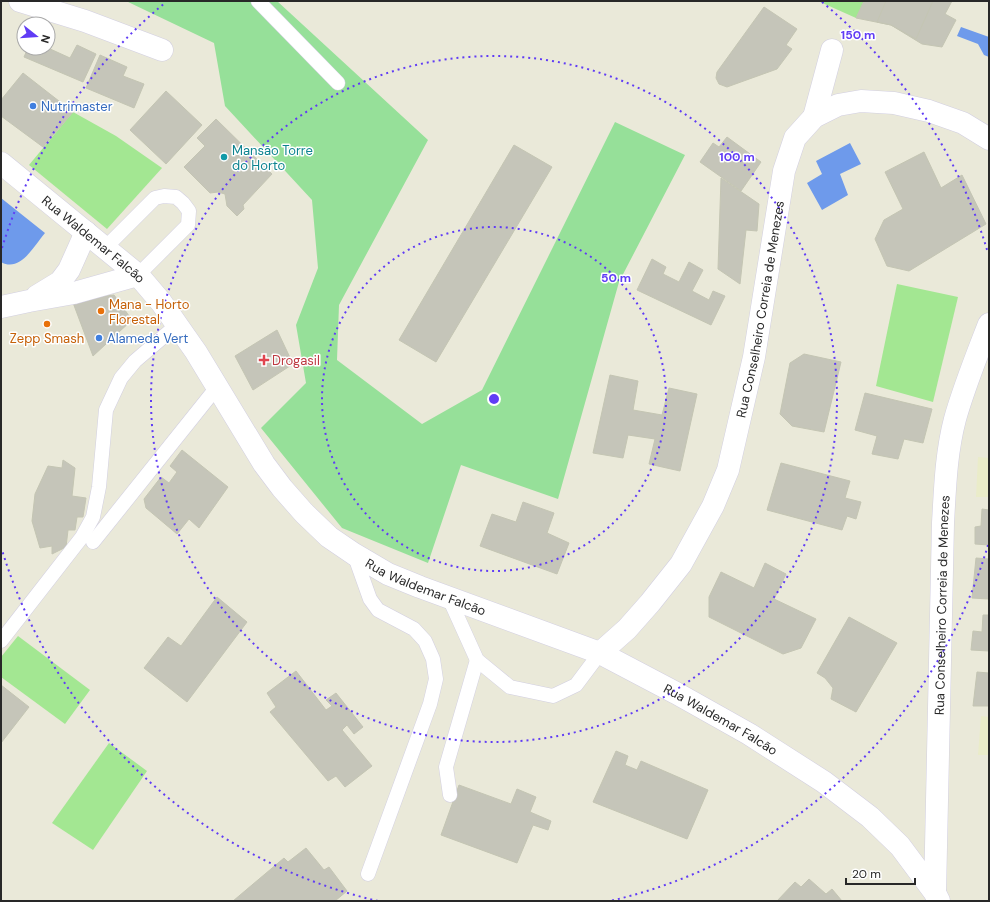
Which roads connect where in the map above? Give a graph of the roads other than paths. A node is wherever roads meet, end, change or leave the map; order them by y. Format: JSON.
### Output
{"nodes":[{"id":1,"x":20,"y":1,"type":"edge"},
{"id":2,"x":258,"y":1,"type":"edge"},
{"id":3,"x":162,"y":50,"type":"dead end"},
{"id":4,"x":832,"y":50,"type":"dead end"},
{"id":5,"x":338,"y":83,"type":"dead end"},
{"id":6,"x":814,"y":118,"type":"junction"},
{"id":7,"x":989,"y":139,"type":"edge"},
{"id":8,"x":1,"y":163,"type":"edge"},
{"id":9,"x":86,"y":232,"type":"junction"},
{"id":10,"x":105,"y":248,"type":"junction"},
{"id":11,"x":138,"y":275,"type":"junction"},
{"id":12,"x":29,"y":301,"type":"junction"},
{"id":13,"x":1,"y":307,"type":"edge"},
{"id":14,"x":177,"y":324,"type":"junction"},
{"id":15,"x":989,"y":324,"type":"edge"},
{"id":16,"x":217,"y":387,"type":"junction"},
{"id":17,"x":93,"y":542,"type":"dead end"},
{"id":18,"x":354,"y":554,"type":"junction"},
{"id":19,"x":449,"y":598,"type":"junction"},
{"id":20,"x":1,"y":641,"type":"edge"},
{"id":21,"x":600,"y":653,"type":"junction"},
{"id":22,"x":477,"y":660,"type":"junction"},
{"id":23,"x":450,"y":795,"type":"dead end"},
{"id":24,"x":368,"y":874,"type":"dead end"},
{"id":25,"x":937,"y":897,"type":"edge"}],
"edges":[{"from":1,"to":3,"type":"street"},
{"from":2,"to":5,"type":"lane"},
{"from":4,"to":6,"type":"street"},
{"from":6,"to":7,"type":"street","name":"Rua Conselheiro Correia de Menezes"},
{"from":6,"to":21,"type":"street","name":"Rua Conselheiro Correia de Menezes"},
{"from":8,"to":9,"type":"street","name":"Rua Waldemar Falcão"},
{"from":9,"to":10,"type":"street","name":"Rua Waldemar Falcão"},
{"from":9,"to":12,"type":"street"},
{"from":10,"to":11,"type":"street","name":"Rua Waldemar Falcão"},
{"from":10,"to":11,"type":"lane"},
{"from":11,"to":12,"type":"street"},
{"from":11,"to":14,"type":"street","name":"Rua Waldemar Falcão"},
{"from":12,"to":13,"type":"street"},
{"from":14,"to":16,"type":"street","name":"Rua Waldemar Falcão"},
{"from":14,"to":20,"type":"lane"},
{"from":15,"to":25,"type":"street","name":"Rua Conselheiro Correia de Menezes"},
{"from":16,"to":17,"type":"lane"},
{"from":16,"to":18,"type":"street","name":"Rua Waldemar Falcão"},
{"from":18,"to":19,"type":"street","name":"Rua Waldemar Falcão"},
{"from":18,"to":24,"type":"lane"},
{"from":19,"to":21,"type":"street","name":"Rua Waldemar Falcão"},
{"from":19,"to":22,"type":"lane"},
{"from":21,"to":22,"type":"lane"},
{"from":21,"to":25,"type":"street","name":"Rua Waldemar Falcão"},
{"from":22,"to":23,"type":"lane"}]}
